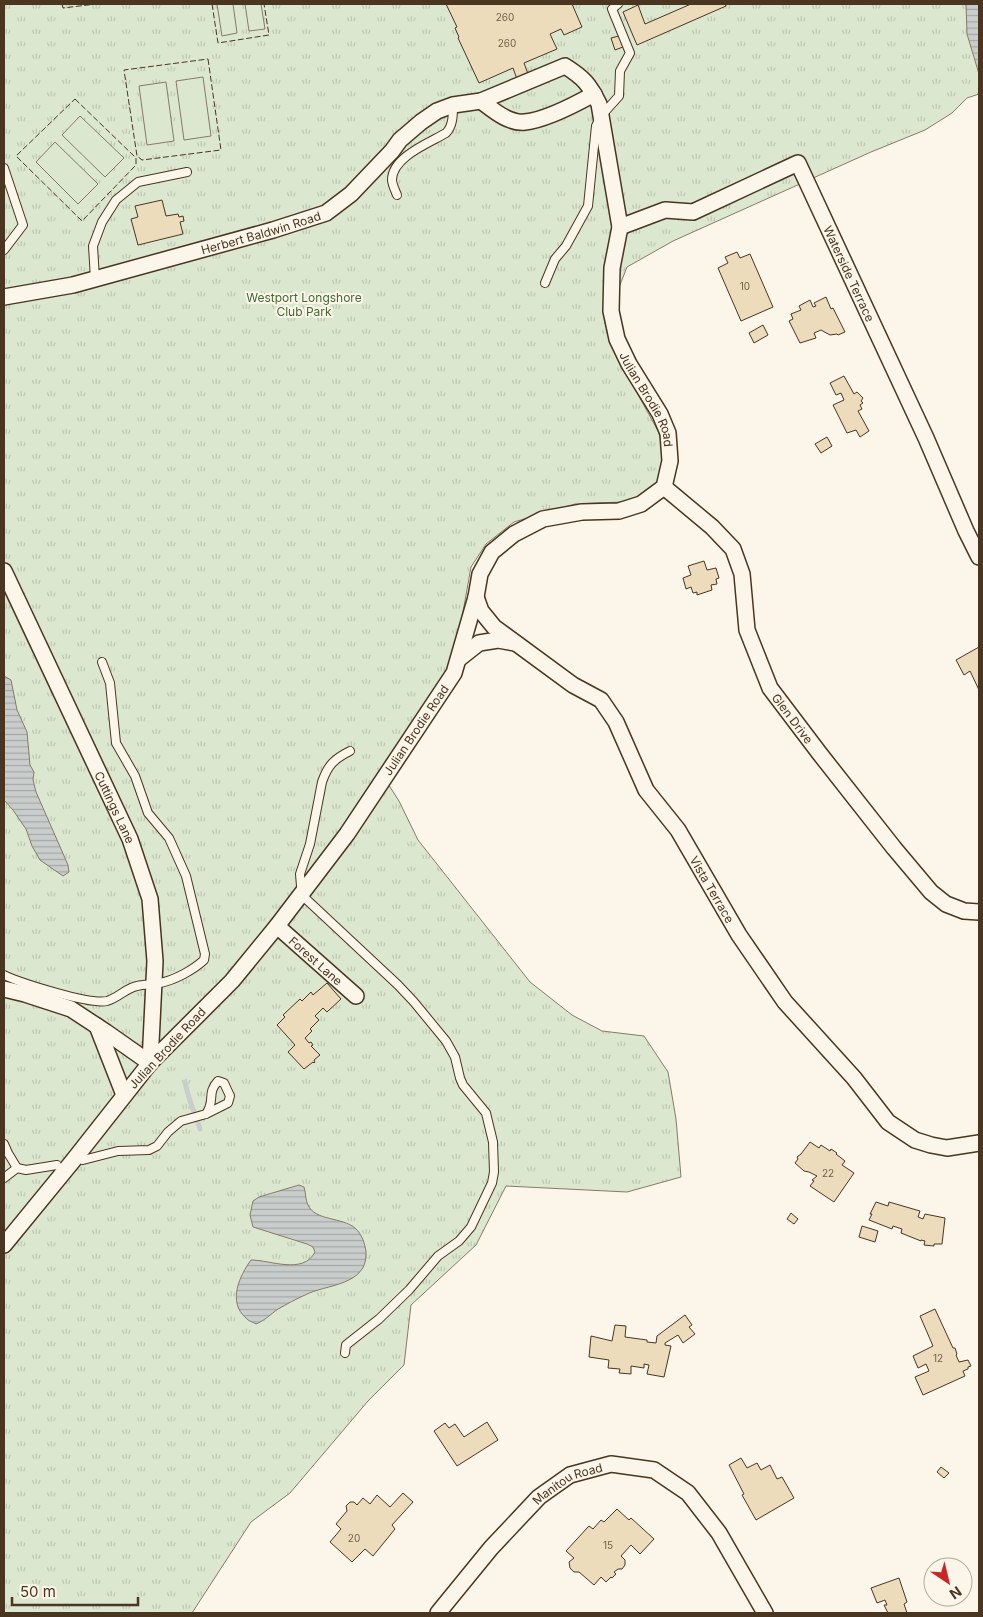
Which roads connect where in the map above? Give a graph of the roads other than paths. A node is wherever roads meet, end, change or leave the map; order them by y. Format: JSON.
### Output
{"nodes":[{"id":1,"x":618,"y":4,"type":"edge"},
{"id":2,"x":594,"y":94,"type":"junction"},
{"id":3,"x":481,"y":100,"type":"junction"},
{"id":4,"x":453,"y":105,"type":"junction"},
{"id":5,"x":601,"y":116,"type":"junction"},
{"id":6,"x":4,"y":168,"type":"edge"},
{"id":7,"x":187,"y":172,"type":"dead end"},
{"id":8,"x":397,"y":195,"type":"dead end"},
{"id":9,"x":620,"y":227,"type":"junction"},
{"id":10,"x":4,"y":250,"type":"edge"},
{"id":11,"x":94,"y":279,"type":"junction"},
{"id":12,"x":545,"y":283,"type":"dead end"},
{"id":13,"x":4,"y":297,"type":"edge"},
{"id":14,"x":664,"y":487,"type":"junction"},
{"id":15,"x":979,"y":557,"type":"edge"},
{"id":16,"x":4,"y":571,"type":"edge"},
{"id":17,"x":476,"y":597,"type":"junction"},
{"id":18,"x":516,"y":643,"type":"junction"},
{"id":19,"x":460,"y":658,"type":"junction"},
{"id":20,"x":102,"y":662,"type":"dead end"},
{"id":21,"x":350,"y":750,"type":"dead end"},
{"id":22,"x":303,"y":891,"type":"junction"},
{"id":23,"x":979,"y":912,"type":"edge"},
{"id":24,"x":277,"y":926,"type":"junction"},
{"id":25,"x":4,"y":975,"type":"edge"},
{"id":26,"x":154,"y":984,"type":"junction"},
{"id":27,"x":4,"y":989,"type":"edge"},
{"id":28,"x":356,"y":996,"type":"dead end"},
{"id":29,"x":97,"y":1026,"type":"junction"},
{"id":30,"x":150,"y":1063,"type":"junction"},
{"id":31,"x":124,"y":1095,"type":"junction"},
{"id":32,"x":206,"y":1114,"type":"dead end"},
{"id":33,"x":979,"y":1143,"type":"edge"},
{"id":34,"x":4,"y":1144,"type":"edge"},
{"id":35,"x":83,"y":1160,"type":"dead end"},
{"id":36,"x":58,"y":1165,"type":"dead end"},
{"id":37,"x":18,"y":1168,"type":"junction"},
{"id":38,"x":4,"y":1178,"type":"edge"},
{"id":39,"x":4,"y":1245,"type":"edge"},
{"id":40,"x":345,"y":1353,"type":"dead end"},
{"id":41,"x":438,"y":1613,"type":"edge"},
{"id":42,"x":765,"y":1613,"type":"edge"}],
"edges":[{"from":1,"to":5,"type":"lane"},
{"from":2,"to":3,"type":"street"},
{"from":2,"to":3,"type":"street","name":"Herbert Baldwin Road"},
{"from":2,"to":5,"type":"street","name":"Herbert Baldwin Road"},
{"from":3,"to":4,"type":"street","name":"Herbert Baldwin Road"},
{"from":4,"to":8,"type":"lane"},
{"from":4,"to":11,"type":"street","name":"Herbert Baldwin Road"},
{"from":5,"to":9,"type":"street","name":"Herbert Baldwin Road"},
{"from":5,"to":12,"type":"lane"},
{"from":6,"to":10,"type":"lane"},
{"from":7,"to":11,"type":"lane"},
{"from":9,"to":14,"type":"street","name":"Julian Brodie Road"},
{"from":9,"to":15,"type":"street","name":"Waterside Terrace"},
{"from":11,"to":13,"type":"street","name":"Herbert Baldwin Road"},
{"from":14,"to":17,"type":"street","name":"Julian Brodie Road"},
{"from":14,"to":23,"type":"street","name":"Glen Drive"},
{"from":16,"to":26,"type":"street","name":"Cuttings Lane"},
{"from":17,"to":18,"type":"street","name":"Vista Terrace"},
{"from":17,"to":19,"type":"street","name":"Julian Brodie Road"},
{"from":18,"to":19,"type":"street"},
{"from":18,"to":33,"type":"street","name":"Vista Terrace"},
{"from":19,"to":22,"type":"street","name":"Julian Brodie Road"},
{"from":20,"to":26,"type":"lane"},
{"from":21,"to":22,"type":"lane"},
{"from":22,"to":24,"type":"street","name":"Julian Brodie Road"},
{"from":22,"to":40,"type":"lane"},
{"from":24,"to":28,"type":"street","name":"Forest Lane"},
{"from":24,"to":30,"type":"street","name":"Julian Brodie Road"},
{"from":25,"to":26,"type":"lane"},
{"from":26,"to":30,"type":"street","name":"Cuttings Lane"},
{"from":27,"to":29,"type":"street"},
{"from":29,"to":30,"type":"street"},
{"from":29,"to":31,"type":"street"},
{"from":30,"to":31,"type":"street","name":"Julian Brodie Road"},
{"from":31,"to":39,"type":"street","name":"Julian Brodie Road"},
{"from":32,"to":35,"type":"lane"},
{"from":34,"to":37,"type":"lane"},
{"from":36,"to":37,"type":"lane"},
{"from":37,"to":38,"type":"lane"},
{"from":41,"to":42,"type":"street","name":"Manitou Road"}]}
